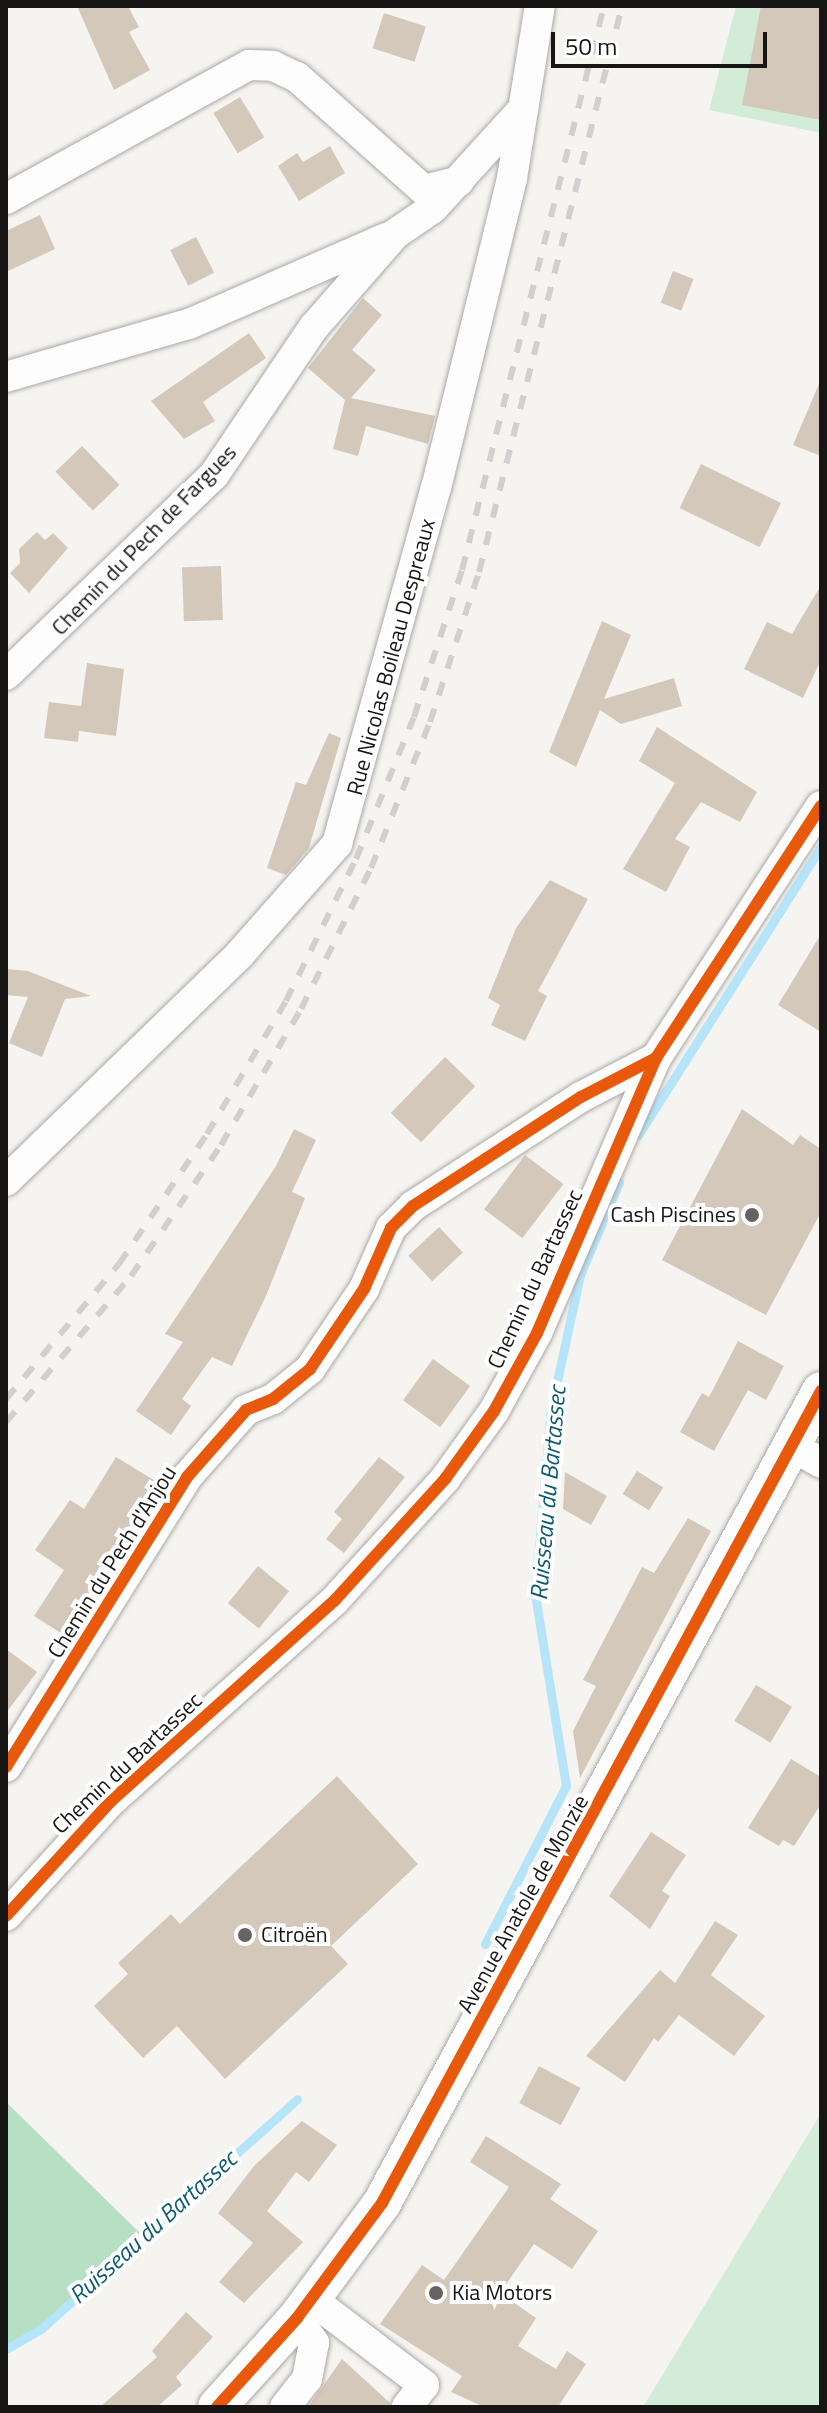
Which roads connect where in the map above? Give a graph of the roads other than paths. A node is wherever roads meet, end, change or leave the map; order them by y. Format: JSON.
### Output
{"nodes":[{"id":1,"x":540,"y":6,"type":"edge"},
{"id":2,"x":523,"y":109,"type":"junction"},
{"id":3,"x":459,"y":181,"type":"junction"},
{"id":4,"x":6,"y":199,"type":"edge"},
{"id":5,"x":395,"y":234,"type":"junction"},
{"id":6,"x":6,"y":377,"type":"edge"},
{"id":7,"x":6,"y":675,"type":"edge"},
{"id":8,"x":821,"y":806,"type":"edge"},
{"id":9,"x":656,"y":1058,"type":"junction"},
{"id":10,"x":6,"y":1181,"type":"edge"},
{"id":11,"x":821,"y":1391,"type":"edge"},
{"id":12,"x":806,"y":1454,"type":"edge"},
{"id":13,"x":6,"y":1767,"type":"edge"},
{"id":14,"x":6,"y":1916,"type":"edge"},
{"id":15,"x":304,"y":2309,"type":"junction"},
{"id":16,"x":217,"y":2407,"type":"edge"},
{"id":17,"x":285,"y":2407,"type":"edge"},
{"id":18,"x":407,"y":2407,"type":"edge"}],
"edges":[{"from":1,"to":2,"type":"street","name":"Rue Nicolas Boileau Despreaux"},
{"from":2,"to":3,"type":"street","name":"Chemin du Pech de Fargues"},
{"from":2,"to":10,"type":"street","name":"Rue Nicolas Boileau Despreaux"},
{"from":3,"to":4,"type":"street"},
{"from":3,"to":5,"type":"street","name":"Chemin du Pech de Fargues"},
{"from":5,"to":6,"type":"street"},
{"from":5,"to":7,"type":"street","name":"Chemin du Pech de Fargues"},
{"from":8,"to":9,"type":"street","name":"Chemin du Bartassec"},
{"from":9,"to":13,"type":"street","name":"Chemin du Pech d'Anjou"},
{"from":9,"to":14,"type":"street","name":"Chemin du Bartassec"},
{"from":11,"to":12,"type":"main road","name":"Avenue Anatole de Monzie"},
{"from":12,"to":15,"type":"main road","name":"Avenue Anatole de Monzie"},
{"from":15,"to":16,"type":"main road","name":"Avenue Anatole de Monzie"},
{"from":15,"to":17,"type":"street"},
{"from":15,"to":18,"type":"street"}]}
